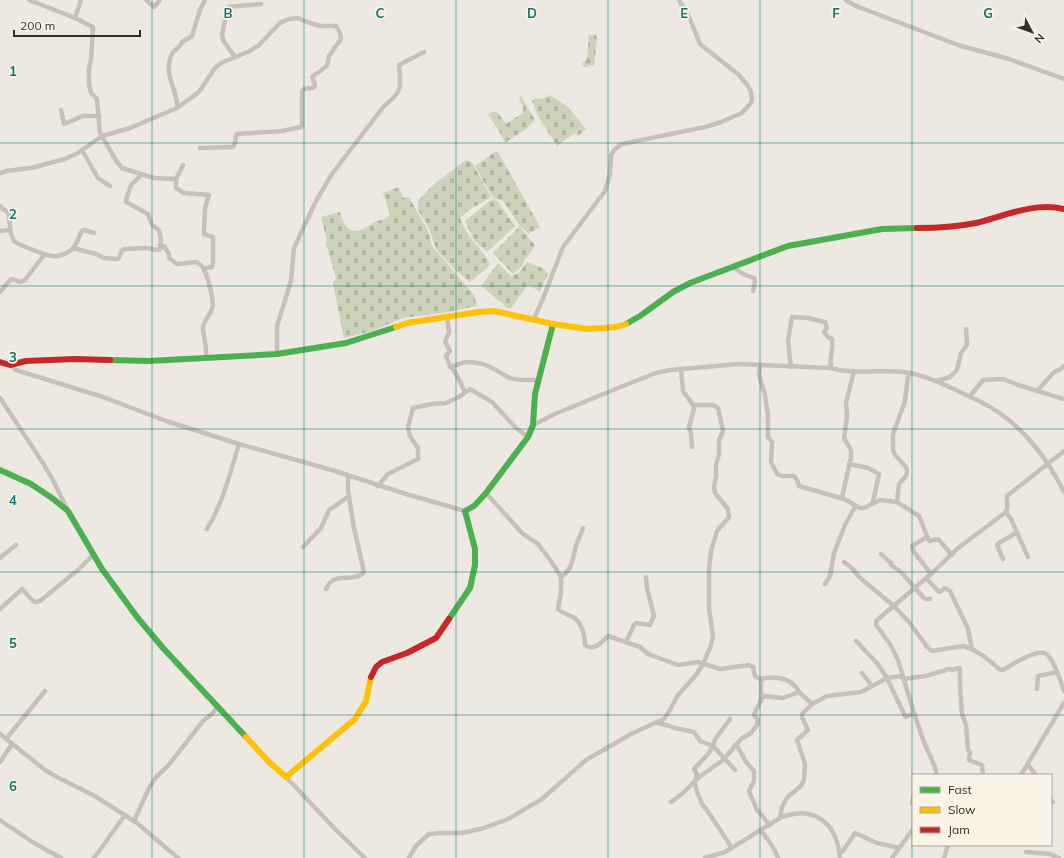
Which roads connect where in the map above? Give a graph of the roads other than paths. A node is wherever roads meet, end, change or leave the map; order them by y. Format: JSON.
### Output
{"nodes":[{"id":1,"x":29,"y":0,"type":"edge"},
{"id":2,"x":81,"y":0,"type":"edge"},
{"id":3,"x":146,"y":0,"type":"edge"},
{"id":4,"x":160,"y":0,"type":"edge"},
{"id":5,"x":205,"y":0,"type":"edge"},
{"id":6,"x":679,"y":0,"type":"edge"},
{"id":7,"x":846,"y":0,"type":"edge"},
{"id":8,"x":261,"y":4,"type":"dead end"},
{"id":9,"x":75,"y":18,"type":"junction"},
{"id":10,"x":424,"y":52,"type":"dead end"},
{"id":11,"x":235,"y":57,"type":"junction"},
{"id":12,"x":1064,"y":79,"type":"edge"},
{"id":13,"x":177,"y":108,"type":"junction"},
{"id":14,"x":61,"y":110,"type":"dead end"},
{"id":15,"x":99,"y":116,"type":"junction"},
{"id":16,"x":102,"y":136,"type":"junction"},
{"id":17,"x":200,"y":148,"type":"dead end"},
{"id":18,"x":82,"y":150,"type":"junction"},
{"id":19,"x":183,"y":166,"type":"dead end"},
{"id":20,"x":0,"y":173,"type":"edge"},
{"id":21,"x":141,"y":175,"type":"junction"},
{"id":22,"x":176,"y":179,"type":"junction"},
{"id":23,"x":110,"y":186,"type":"dead end"},
{"id":24,"x":0,"y":206,"type":"edge"},
{"id":25,"x":1064,"y":209,"type":"edge"},
{"id":26,"x":10,"y":230,"type":"junction"},
{"id":27,"x":0,"y":231,"type":"edge"},
{"id":28,"x":94,"y":233,"type":"dead end"},
{"id":29,"x":162,"y":247,"type":"junction"},
{"id":30,"x":73,"y":248,"type":"junction"},
{"id":31,"x":44,"y":255,"type":"junction"},
{"id":32,"x":733,"y":266,"type":"junction"},
{"id":33,"x":204,"y":271,"type":"junction"},
{"id":34,"x":753,"y":291,"type":"dead end"},
{"id":35,"x":0,"y":292,"type":"edge"},
{"id":36,"x":447,"y":317,"type":"junction"},
{"id":37,"x":534,"y":319,"type":"junction"},
{"id":38,"x":553,"y":324,"type":"junction"},
{"id":39,"x":966,"y":329,"type":"dead end"},
{"id":40,"x":277,"y":354,"type":"junction"},
{"id":41,"x":206,"y":357,"type":"junction"},
{"id":42,"x":0,"y":362,"type":"edge"},
{"id":43,"x":10,"y":365,"type":"junction"},
{"id":44,"x":760,"y":365,"type":"junction"},
{"id":45,"x":450,"y":367,"type":"junction"},
{"id":46,"x":791,"y":367,"type":"junction"},
{"id":47,"x":831,"y":368,"type":"junction"},
{"id":48,"x":681,"y":369,"type":"junction"},
{"id":49,"x":1063,"y":369,"type":"edge"},
{"id":50,"x":854,"y":371,"type":"junction"},
{"id":51,"x":911,"y":373,"type":"junction"},
{"id":52,"x":538,"y":380,"type":"junction"},
{"id":53,"x":936,"y":381,"type":"junction"},
{"id":54,"x":1037,"y":391,"type":"junction"},
{"id":55,"x":465,"y":392,"type":"junction"},
{"id":56,"x":970,"y":396,"type":"junction"},
{"id":57,"x":0,"y":398,"type":"edge"},
{"id":58,"x":1064,"y":399,"type":"edge"},
{"id":59,"x":695,"y":405,"type":"junction"},
{"id":60,"x":533,"y":425,"type":"junction"},
{"id":61,"x":528,"y":437,"type":"junction"},
{"id":62,"x":239,"y":444,"type":"junction"},
{"id":63,"x":692,"y":447,"type":"dead end"},
{"id":64,"x":1064,"y":451,"type":"edge"},
{"id":65,"x":849,"y":464,"type":"junction"},
{"id":66,"x":1048,"y":464,"type":"junction"},
{"id":67,"x":0,"y":470,"type":"edge"},
{"id":68,"x":348,"y":476,"type":"junction"},
{"id":69,"x":378,"y":486,"type":"junction"},
{"id":70,"x":1064,"y":492,"type":"edge"},
{"id":71,"x":486,"y":493,"type":"junction"},
{"id":72,"x":349,"y":496,"type":"junction"},
{"id":73,"x":842,"y":498,"type":"junction"},
{"id":74,"x":897,"y":502,"type":"junction"},
{"id":75,"x":874,"y":503,"type":"junction"},
{"id":76,"x":855,"y":507,"type":"junction"},
{"id":77,"x":68,"y":511,"type":"junction"},
{"id":78,"x":465,"y":511,"type":"junction"},
{"id":79,"x":1006,"y":512,"type":"junction"},
{"id":80,"x":583,"y":528,"type":"dead end"},
{"id":81,"x":207,"y":529,"type":"dead end"},
{"id":82,"x":1016,"y":533,"type":"junction"},
{"id":83,"x":927,"y":537,"type":"junction"},
{"id":84,"x":16,"y":545,"type":"dead end"},
{"id":85,"x":303,"y":547,"type":"dead end"},
{"id":86,"x":882,"y":554,"type":"dead end"},
{"id":87,"x":94,"y":555,"type":"junction"},
{"id":88,"x":952,"y":555,"type":"junction"},
{"id":89,"x":1028,"y":557,"type":"dead end"},
{"id":90,"x":0,"y":558,"type":"edge"},
{"id":91,"x":1003,"y":559,"type":"dead end"},
{"id":92,"x":844,"y":562,"type":"dead end"},
{"id":93,"x":931,"y":574,"type":"junction"},
{"id":94,"x":560,"y":577,"type":"junction"},
{"id":95,"x":646,"y":577,"type":"dead end"},
{"id":96,"x":926,"y":578,"type":"junction"},
{"id":97,"x":825,"y":584,"type":"dead end"},
{"id":98,"x":914,"y":588,"type":"junction"},
{"id":99,"x":326,"y":589,"type":"dead end"},
{"id":100,"x":930,"y":599,"type":"dead end"},
{"id":101,"x":894,"y":606,"type":"junction"},
{"id":102,"x":0,"y":609,"type":"edge"},
{"id":103,"x":856,"y":641,"type":"dead end"},
{"id":104,"x":626,"y":642,"type":"junction"},
{"id":105,"x":972,"y":649,"type":"junction"},
{"id":106,"x":703,"y":664,"type":"junction"},
{"id":107,"x":1057,"y":672,"type":"junction"},
{"id":108,"x":862,"y":673,"type":"dead end"},
{"id":109,"x":887,"y":678,"type":"junction"},
{"id":110,"x":903,"y":678,"type":"junction"},
{"id":111,"x":760,"y":679,"type":"junction"},
{"id":112,"x":872,"y":686,"type":"junction"},
{"id":113,"x":1037,"y":688,"type":"dead end"},
{"id":114,"x":45,"y":691,"type":"dead end"},
{"id":115,"x":1064,"y":691,"type":"edge"},
{"id":116,"x":799,"y":692,"type":"junction"},
{"id":117,"x":761,"y":700,"type":"junction"},
{"id":118,"x":1064,"y":703,"type":"edge"},
{"id":119,"x":812,"y":704,"type":"junction"},
{"id":120,"x":218,"y":706,"type":"junction"},
{"id":121,"x":914,"y":713,"type":"junction"},
{"id":122,"x":730,"y":719,"type":"dead end"},
{"id":123,"x":656,"y":722,"type":"junction"},
{"id":124,"x":0,"y":734,"type":"edge"},
{"id":125,"x":6,"y":739,"type":"junction"},
{"id":126,"x":12,"y":744,"type":"junction"},
{"id":127,"x":736,"y":744,"type":"junction"},
{"id":128,"x":713,"y":746,"type":"junction"},
{"id":129,"x":724,"y":759,"type":"junction"},
{"id":130,"x":0,"y":762,"type":"edge"},
{"id":131,"x":1028,"y":765,"type":"junction"},
{"id":132,"x":736,"y":770,"type":"dead end"},
{"id":133,"x":937,"y":774,"type":"edge"},
{"id":134,"x":983,"y":774,"type":"edge"},
{"id":135,"x":1023,"y":774,"type":"edge"},
{"id":136,"x":1035,"y":774,"type":"edge"},
{"id":137,"x":286,"y":777,"type":"junction"},
{"id":138,"x":695,"y":782,"type":"junction"},
{"id":139,"x":671,"y":802,"type":"dead end"},
{"id":140,"x":125,"y":815,"type":"junction"},
{"id":141,"x":780,"y":818,"type":"junction"},
{"id":142,"x":0,"y":820,"type":"edge"},
{"id":143,"x":134,"y":821,"type":"junction"},
{"id":144,"x":770,"y":825,"type":"junction"},
{"id":145,"x":760,"y":830,"type":"junction"},
{"id":146,"x":912,"y":830,"type":"edge"},
{"id":147,"x":948,"y":846,"type":"edge"},
{"id":148,"x":732,"y":848,"type":"junction"},
{"id":149,"x":899,"y":848,"type":"junction"},
{"id":150,"x":1026,"y":852,"type":"dead end"},
{"id":151,"x":840,"y":855,"type":"edge"},
{"id":152,"x":61,"y":858,"type":"edge"},
{"id":153,"x":94,"y":858,"type":"edge"},
{"id":154,"x":178,"y":858,"type":"edge"},
{"id":155,"x":365,"y":858,"type":"edge"},
{"id":156,"x":409,"y":858,"type":"edge"},
{"id":157,"x":705,"y":858,"type":"edge"},
{"id":158,"x":778,"y":858,"type":"edge"},
{"id":159,"x":892,"y":858,"type":"edge"},
{"id":160,"x":944,"y":858,"type":"edge"},
{"id":161,"x":1059,"y":858,"type":"edge"}],
"edges":[{"from":1,"to":9,"type":"street"},
{"from":2,"to":9,"type":"street"},
{"from":3,"to":4,"type":"street"},
{"from":5,"to":13,"type":"street"},
{"from":6,"to":37,"type":"street"},
{"from":7,"to":12,"type":"street"},
{"from":8,"to":11,"type":"street"},
{"from":9,"to":15,"type":"street"},
{"from":10,"to":40,"type":"street"},
{"from":11,"to":13,"type":"street"},
{"from":11,"to":17,"type":"street"},
{"from":13,"to":16,"type":"street"},
{"from":14,"to":15,"type":"street"},
{"from":15,"to":16,"type":"street"},
{"from":16,"to":18,"type":"street"},
{"from":16,"to":21,"type":"street"},
{"from":18,"to":20,"type":"street"},
{"from":18,"to":23,"type":"street"},
{"from":19,"to":22,"type":"street"},
{"from":21,"to":22,"type":"street"},
{"from":21,"to":29,"type":"street"},
{"from":22,"to":33,"type":"street"},
{"from":24,"to":26,"type":"street"},
{"from":25,"to":32,"type":"street"},
{"from":26,"to":27,"type":"street"},
{"from":26,"to":31,"type":"street"},
{"from":28,"to":30,"type":"street"},
{"from":29,"to":30,"type":"street"},
{"from":29,"to":33,"type":"street"},
{"from":30,"to":31,"type":"street"},
{"from":31,"to":35,"type":"street"},
{"from":32,"to":34,"type":"street"},
{"from":32,"to":38,"type":"street"},
{"from":33,"to":41,"type":"street"},
{"from":36,"to":37,"type":"street"},
{"from":36,"to":40,"type":"street"},
{"from":36,"to":45,"type":"street"},
{"from":37,"to":38,"type":"street"},
{"from":38,"to":52,"type":"street"},
{"from":39,"to":53,"type":"street"},
{"from":40,"to":41,"type":"street"},
{"from":41,"to":43,"type":"street"},
{"from":42,"to":43,"type":"street"},
{"from":43,"to":62,"type":"street"},
{"from":44,"to":46,"type":"street"},
{"from":44,"to":48,"type":"street"},
{"from":44,"to":73,"type":"street"},
{"from":45,"to":52,"type":"street"},
{"from":45,"to":55,"type":"street"},
{"from":46,"to":47,"type":"street"},
{"from":46,"to":47,"type":"street"},
{"from":47,"to":50,"type":"street"},
{"from":48,"to":59,"type":"street"},
{"from":48,"to":60,"type":"street"},
{"from":49,"to":54,"type":"street"},
{"from":50,"to":51,"type":"street"},
{"from":50,"to":65,"type":"street"},
{"from":51,"to":53,"type":"street"},
{"from":51,"to":74,"type":"street"},
{"from":52,"to":60,"type":"street"},
{"from":53,"to":56,"type":"street"},
{"from":54,"to":56,"type":"street"},
{"from":54,"to":58,"type":"street"},
{"from":55,"to":61,"type":"street"},
{"from":55,"to":69,"type":"street"},
{"from":56,"to":66,"type":"street"},
{"from":57,"to":77,"type":"street"},
{"from":59,"to":63,"type":"street"},
{"from":59,"to":106,"type":"street"},
{"from":60,"to":61,"type":"street"},
{"from":61,"to":71,"type":"street"},
{"from":62,"to":68,"type":"street"},
{"from":62,"to":81,"type":"street"},
{"from":64,"to":66,"type":"street"},
{"from":65,"to":73,"type":"street"},
{"from":65,"to":75,"type":"street"},
{"from":66,"to":70,"type":"street"},
{"from":66,"to":79,"type":"street"},
{"from":67,"to":77,"type":"street"},
{"from":68,"to":69,"type":"street"},
{"from":68,"to":72,"type":"street"},
{"from":69,"to":78,"type":"street"},
{"from":71,"to":78,"type":"street"},
{"from":71,"to":94,"type":"street"},
{"from":72,"to":85,"type":"street"},
{"from":72,"to":99,"type":"street"},
{"from":73,"to":76,"type":"street"},
{"from":74,"to":75,"type":"street"},
{"from":74,"to":83,"type":"street"},
{"from":75,"to":76,"type":"street"},
{"from":76,"to":97,"type":"street"},
{"from":77,"to":87,"type":"street"},
{"from":78,"to":137,"type":"street"},
{"from":79,"to":82,"type":"street"},
{"from":79,"to":88,"type":"street"},
{"from":80,"to":94,"type":"street"},
{"from":82,"to":89,"type":"street"},
{"from":82,"to":91,"type":"street"},
{"from":83,"to":88,"type":"street"},
{"from":83,"to":93,"type":"street"},
{"from":84,"to":90,"type":"street"},
{"from":86,"to":98,"type":"street"},
{"from":87,"to":102,"type":"street"},
{"from":87,"to":120,"type":"street"},
{"from":88,"to":93,"type":"street"},
{"from":92,"to":101,"type":"street"},
{"from":93,"to":96,"type":"street"},
{"from":94,"to":104,"type":"street"},
{"from":95,"to":104,"type":"street"},
{"from":96,"to":98,"type":"street"},
{"from":96,"to":105,"type":"street"},
{"from":98,"to":100,"type":"street"},
{"from":98,"to":101,"type":"street"},
{"from":101,"to":105,"type":"street"},
{"from":101,"to":110,"type":"street"},
{"from":103,"to":109,"type":"street"},
{"from":104,"to":106,"type":"street"},
{"from":105,"to":107,"type":"street"},
{"from":106,"to":111,"type":"street"},
{"from":106,"to":123,"type":"street"},
{"from":107,"to":113,"type":"street"},
{"from":107,"to":115,"type":"street"},
{"from":108,"to":112,"type":"street"},
{"from":109,"to":110,"type":"street"},
{"from":109,"to":112,"type":"street"},
{"from":109,"to":121,"type":"street"},
{"from":110,"to":121,"type":"street"},
{"from":110,"to":134,"type":"street"},
{"from":111,"to":116,"type":"street"},
{"from":111,"to":117,"type":"street"},
{"from":112,"to":119,"type":"street"},
{"from":114,"to":125,"type":"street"},
{"from":116,"to":117,"type":"street"},
{"from":116,"to":119,"type":"street"},
{"from":117,"to":127,"type":"street"},
{"from":118,"to":131,"type":"street"},
{"from":119,"to":141,"type":"street"},
{"from":120,"to":137,"type":"street"},
{"from":120,"to":143,"type":"street"},
{"from":121,"to":133,"type":"street"},
{"from":122,"to":128,"type":"street"},
{"from":123,"to":128,"type":"street"},
{"from":123,"to":156,"type":"street"},
{"from":124,"to":125,"type":"street"},
{"from":125,"to":126,"type":"street"},
{"from":126,"to":130,"type":"street"},
{"from":126,"to":140,"type":"street"},
{"from":127,"to":129,"type":"street"},
{"from":127,"to":144,"type":"street"},
{"from":128,"to":129,"type":"street"},
{"from":128,"to":138,"type":"street"},
{"from":129,"to":132,"type":"street"},
{"from":129,"to":138,"type":"street"},
{"from":131,"to":135,"type":"street"},
{"from":131,"to":136,"type":"street"},
{"from":137,"to":155,"type":"street"},
{"from":138,"to":139,"type":"street"},
{"from":138,"to":148,"type":"street"},
{"from":140,"to":143,"type":"street"},
{"from":140,"to":153,"type":"street"},
{"from":141,"to":144,"type":"street"},
{"from":141,"to":151,"type":"street"},
{"from":142,"to":152,"type":"street"},
{"from":143,"to":154,"type":"street"},
{"from":144,"to":145,"type":"street"},
{"from":145,"to":148,"type":"street"},
{"from":145,"to":158,"type":"street"},
{"from":146,"to":149,"type":"street"},
{"from":147,"to":160,"type":"street"},
{"from":148,"to":157,"type":"street"},
{"from":149,"to":151,"type":"street"},
{"from":149,"to":159,"type":"street"},
{"from":150,"to":161,"type":"street"}]}
